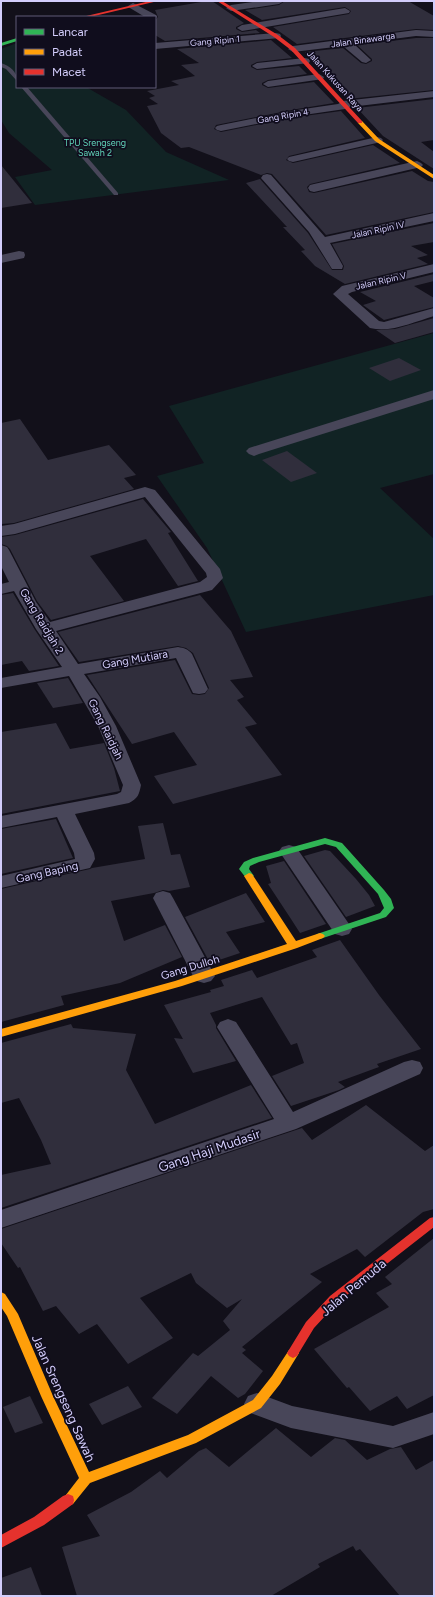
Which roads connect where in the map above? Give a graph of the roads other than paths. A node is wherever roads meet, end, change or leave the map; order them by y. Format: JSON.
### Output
{"nodes":[{"id":1,"x":156,"y":1,"type":"edge"},
{"id":2,"x":219,"y":1,"type":"edge"},
{"id":3,"x":279,"y":1,"type":"edge"},
{"id":4,"x":136,"y":4,"type":"edge"},
{"id":5,"x":231,"y":8,"type":"junction"},
{"id":6,"x":345,"y":11,"type":"dead end"},
{"id":7,"x":88,"y":16,"type":"edge"},
{"id":8,"x":152,"y":16,"type":"edge"},
{"id":9,"x":257,"y":26,"type":"junction"},
{"id":10,"x":226,"y":30,"type":"dead end"},
{"id":11,"x":434,"y":34,"type":"edge"},
{"id":12,"x":276,"y":36,"type":"junction"},
{"id":13,"x":16,"y":39,"type":"edge"},
{"id":14,"x":346,"y":43,"type":"junction"},
{"id":15,"x":1,"y":45,"type":"edge"},
{"id":16,"x":156,"y":46,"type":"edge"},
{"id":17,"x":293,"y":49,"type":"junction"},
{"id":18,"x":366,"y":60,"type":"dead end"},
{"id":19,"x":305,"y":61,"type":"junction"},
{"id":20,"x":1,"y":65,"type":"edge"},
{"id":21,"x":257,"y":66,"type":"dead end"},
{"id":22,"x":319,"y":77,"type":"junction"},
{"id":23,"x":16,"y":78,"type":"edge"},
{"id":24,"x":268,"y":84,"type":"dead end"},
{"id":25,"x":25,"y":88,"type":"edge"},
{"id":26,"x":434,"y":94,"type":"edge"},
{"id":27,"x":344,"y":105,"type":"junction"},
{"id":28,"x":221,"y":128,"type":"dead end"},
{"id":29,"x":377,"y":140,"type":"junction"},
{"id":30,"x":293,"y":159,"type":"dead end"},
{"id":31,"x":417,"y":165,"type":"junction"},
{"id":32,"x":434,"y":177,"type":"edge"},
{"id":33,"x":267,"y":178,"type":"dead end"},
{"id":34,"x":314,"y":188,"type":"dead end"},
{"id":35,"x":116,"y":194,"type":"dead end"},
{"id":36,"x":434,"y":217,"type":"edge"},
{"id":37,"x":322,"y":241,"type":"junction"},
{"id":38,"x":19,"y":255,"type":"dead end"},
{"id":39,"x":1,"y":259,"type":"edge"},
{"id":40,"x":337,"y":266,"type":"dead end"},
{"id":41,"x":434,"y":268,"type":"edge"},
{"id":42,"x":434,"y":312,"type":"edge"},
{"id":43,"x":434,"y":394,"type":"edge"},
{"id":44,"x":254,"y":451,"type":"dead end"},
{"id":45,"x":1,"y":531,"type":"edge"},
{"id":46,"x":1,"y":550,"type":"edge"},
{"id":47,"x":20,"y":586,"type":"junction"},
{"id":48,"x":1,"y":589,"type":"edge"},
{"id":49,"x":45,"y":630,"type":"junction"},
{"id":50,"x":72,"y":670,"type":"junction"},
{"id":51,"x":1,"y":682,"type":"edge"},
{"id":52,"x":199,"y":689,"type":"dead end"},
{"id":53,"x":63,"y":810,"type":"junction"},
{"id":54,"x":1,"y":822,"type":"edge"},
{"id":55,"x":289,"y":851,"type":"junction"},
{"id":56,"x":1,"y":882,"type":"edge"},
{"id":57,"x":163,"y":898,"type":"dead end"},
{"id":58,"x":342,"y":930,"type":"junction"},
{"id":59,"x":294,"y":946,"type":"junction"},
{"id":60,"x":204,"y":976,"type":"junction"},
{"id":61,"x":228,"y":1027,"type":"dead end"},
{"id":62,"x":1,"y":1033,"type":"edge"},
{"id":63,"x":412,"y":1068,"type":"dead end"},
{"id":64,"x":288,"y":1123,"type":"junction"},
{"id":65,"x":1,"y":1219,"type":"edge"},
{"id":66,"x":434,"y":1221,"type":"edge"},
{"id":67,"x":1,"y":1297,"type":"edge"},
{"id":68,"x":257,"y":1404,"type":"junction"},
{"id":69,"x":434,"y":1423,"type":"edge"},
{"id":70,"x":86,"y":1479,"type":"junction"},
{"id":71,"x":1,"y":1542,"type":"edge"}],
"edges":[{"from":1,"to":4,"type":"street"},
{"from":2,"to":5,"type":"street","name":"Jalan Kukusan Raya"},
{"from":3,"to":5,"type":"street"},
{"from":4,"to":7,"type":"street"},
{"from":4,"to":8,"type":"street"},
{"from":5,"to":9,"type":"street","name":"Jalan Kukusan Raya"},
{"from":6,"to":9,"type":"street"},
{"from":9,"to":10,"type":"street"},
{"from":9,"to":12,"type":"street","name":"Jalan Kukusan Raya"},
{"from":11,"to":14,"type":"street","name":"Jalan Binawarga"},
{"from":12,"to":16,"type":"street","name":"Gang Ripin 1"},
{"from":12,"to":17,"type":"street","name":"Jalan Kukusan Raya"},
{"from":13,"to":15,"type":"street"},
{"from":14,"to":17,"type":"street","name":"Jalan Binawarga"},
{"from":14,"to":18,"type":"street"},
{"from":17,"to":19,"type":"street","name":"Jalan Kukusan Raya"},
{"from":19,"to":21,"type":"street"},
{"from":19,"to":22,"type":"street","name":"Jalan Kukusan Raya"},
{"from":20,"to":23,"type":"lane"},
{"from":22,"to":24,"type":"street"},
{"from":22,"to":27,"type":"street","name":"Jalan Kukusan Raya"},
{"from":25,"to":35,"type":"lane"},
{"from":26,"to":27,"type":"street","name":"Gang Ripin 4"},
{"from":27,"to":28,"type":"street","name":"Gang Ripin 4"},
{"from":27,"to":29,"type":"street","name":"Jalan Kukusan Raya"},
{"from":29,"to":30,"type":"street"},
{"from":29,"to":31,"type":"street","name":"Jalan Kukusan Raya"},
{"from":31,"to":32,"type":"street","name":"Jalan Kukusan Raya"},
{"from":31,"to":34,"type":"street"},
{"from":33,"to":37,"type":"street"},
{"from":36,"to":37,"type":"street","name":"Jalan Ripin IV"},
{"from":37,"to":40,"type":"street"},
{"from":38,"to":39,"type":"street"},
{"from":41,"to":42,"type":"street","name":"Jalan Ripin V"},
{"from":43,"to":44,"type":"street"},
{"from":45,"to":49,"type":"street"},
{"from":46,"to":47,"type":"street","name":"Gang Raidjah 2"},
{"from":47,"to":48,"type":"street"},
{"from":47,"to":49,"type":"street","name":"Gang Raidjah 2"},
{"from":49,"to":50,"type":"street","name":"Gang Raidjah 2"},
{"from":50,"to":51,"type":"street"},
{"from":50,"to":52,"type":"street","name":"Gang Mutiara"},
{"from":50,"to":53,"type":"street","name":"Gang Raidjah"},
{"from":53,"to":54,"type":"street"},
{"from":53,"to":56,"type":"street","name":"Gang Baping"},
{"from":55,"to":58,"type":"street"},
{"from":55,"to":58,"type":"street","name":"Gang Dulloh"},
{"from":55,"to":59,"type":"street"},
{"from":57,"to":60,"type":"street"},
{"from":58,"to":59,"type":"street","name":"Gang Dulloh"},
{"from":59,"to":60,"type":"street","name":"Gang Dulloh"},
{"from":60,"to":62,"type":"street","name":"Gang Dulloh"},
{"from":61,"to":64,"type":"street"},
{"from":63,"to":64,"type":"street","name":"Gang Haji Mudasir"},
{"from":64,"to":65,"type":"street","name":"Gang Haji Mudasir"},
{"from":66,"to":68,"type":"street","name":"Jalan Pemuda"},
{"from":67,"to":70,"type":"street","name":"Jalan Srengseng Sawah"},
{"from":68,"to":69,"type":"street"},
{"from":68,"to":70,"type":"street","name":"Jalan Pemuda"},
{"from":70,"to":71,"type":"street","name":"Jalan Srengseng Sawah"}]}
